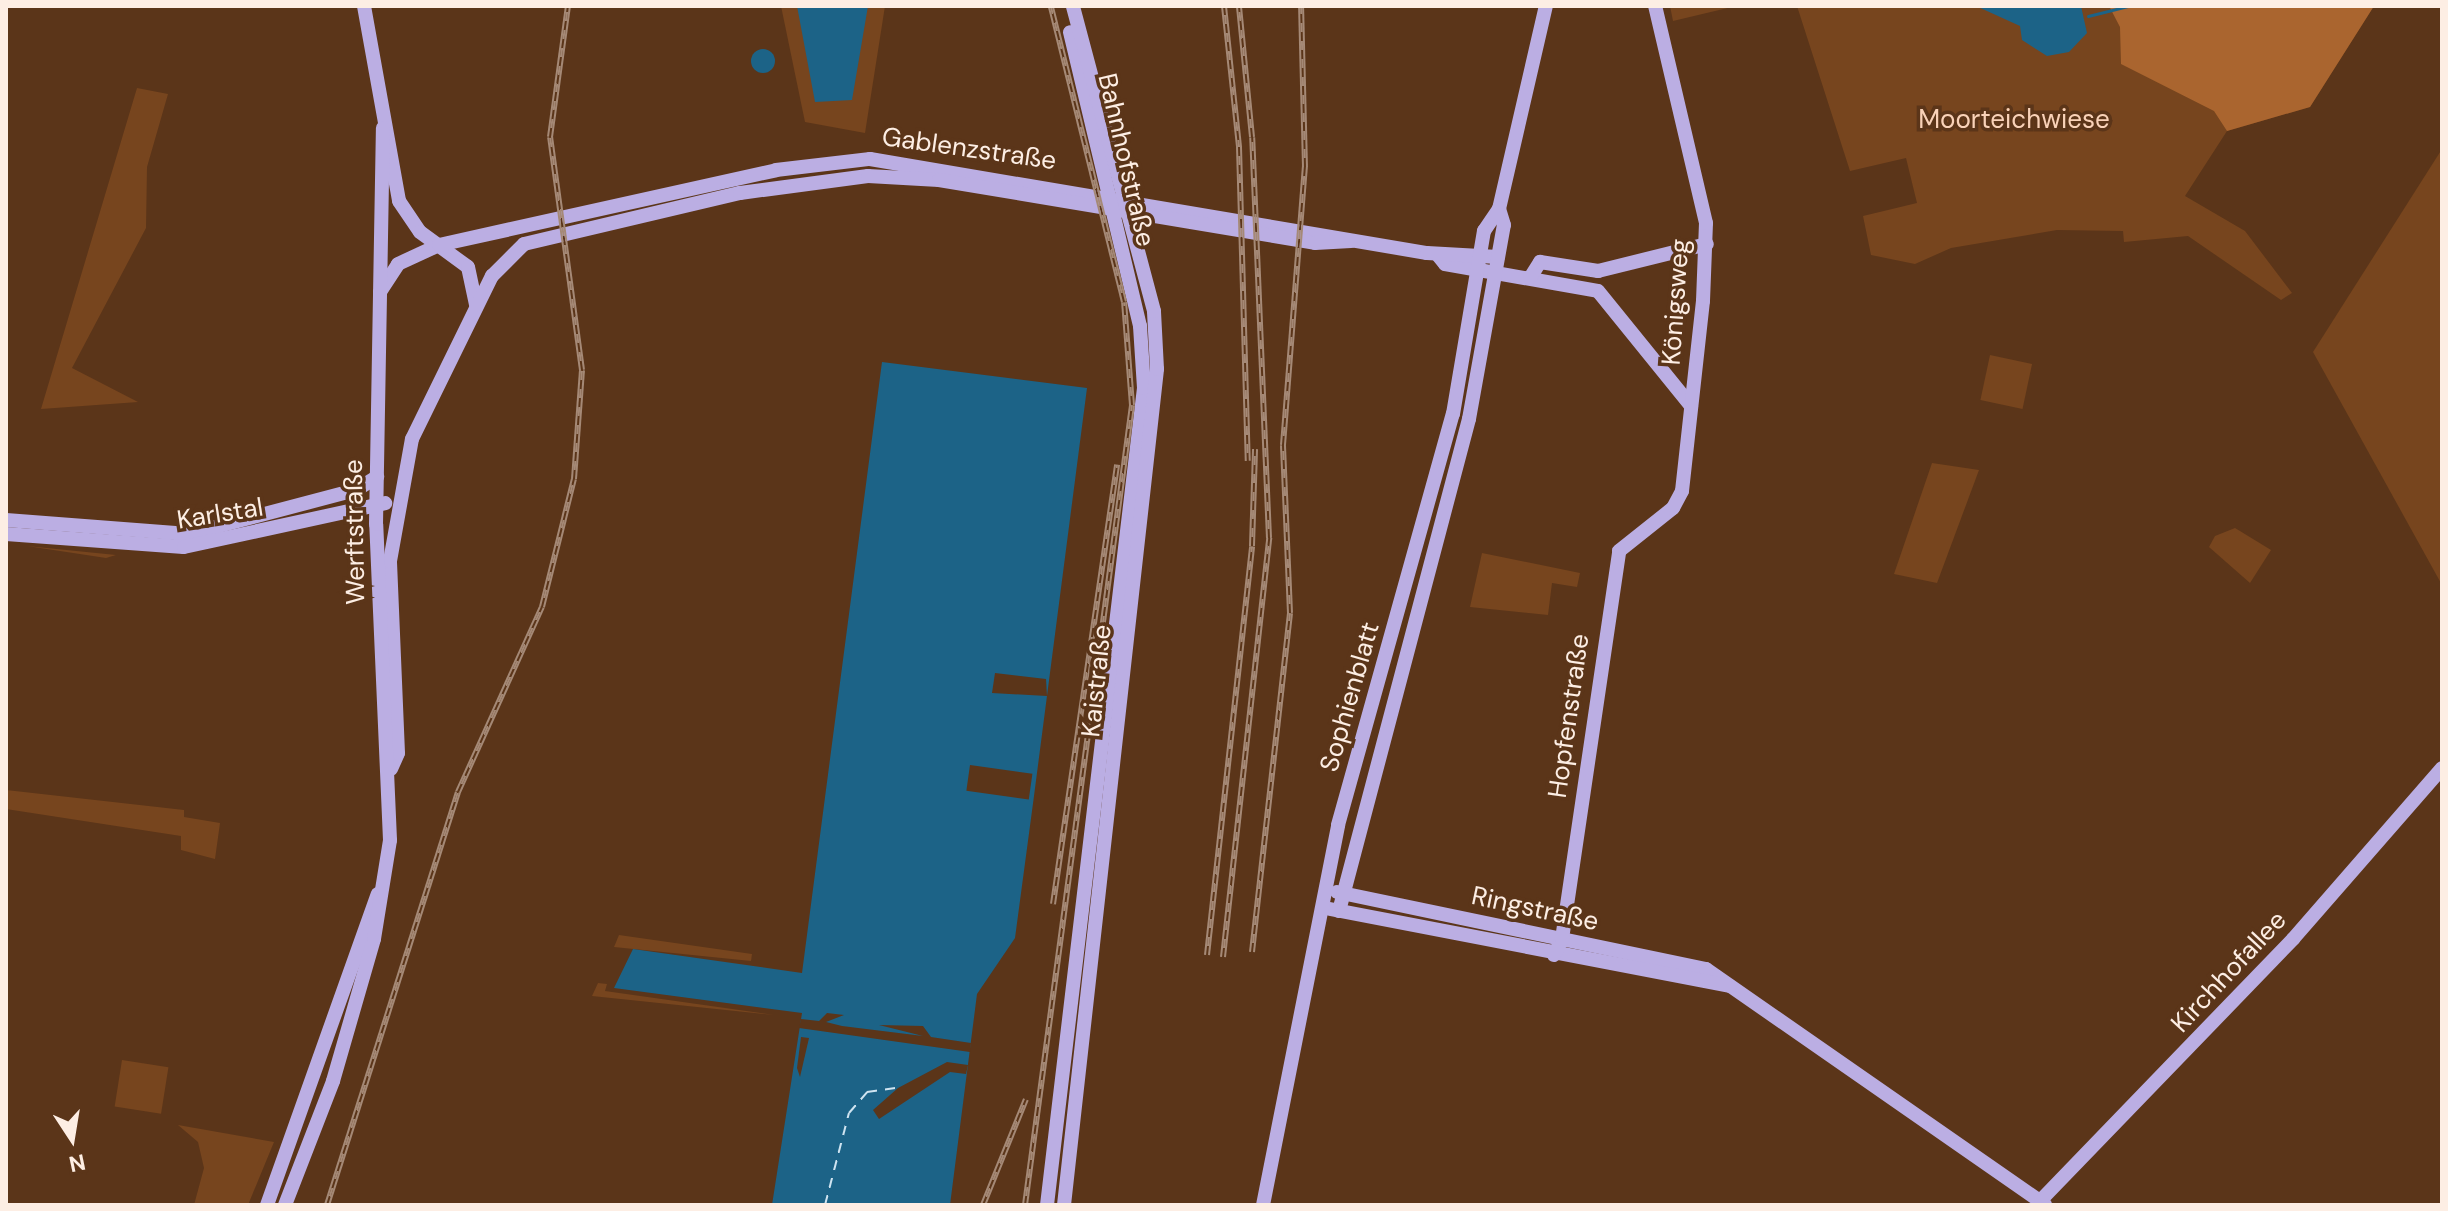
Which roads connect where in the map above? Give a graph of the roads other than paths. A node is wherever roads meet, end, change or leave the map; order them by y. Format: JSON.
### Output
{"nodes":[{"id":1,"x":364,"y":6,"type":"edge"},
{"id":2,"x":1064,"y":6,"type":"edge"},
{"id":3,"x":1073,"y":6,"type":"edge"},
{"id":4,"x":1546,"y":6,"type":"edge"},
{"id":5,"x":1655,"y":6,"type":"edge"},
{"id":6,"x":383,"y":128,"type":"junction"},
{"id":7,"x":1119,"y":166,"type":"joint"},
{"id":8,"x":1499,"y":209,"type":"junction"},
{"id":9,"x":566,"y":225,"type":"junction"},
{"id":10,"x":549,"y":229,"type":"junction"},
{"id":11,"x":1316,"y":237,"type":"junction"},
{"id":12,"x":1707,"y":244,"type":"junction"},
{"id":13,"x":439,"y":245,"type":"junction"},
{"id":14,"x":1437,"y":254,"type":"junction"},
{"id":15,"x":1480,"y":255,"type":"junction"},
{"id":16,"x":1498,"y":257,"type":"junction"},
{"id":17,"x":1478,"y":271,"type":"junction"},
{"id":18,"x":1495,"y":274,"type":"junction"},
{"id":19,"x":1530,"y":278,"type":"junction"},
{"id":20,"x":380,"y":292,"type":"junction"},
{"id":21,"x":475,"y":313,"type":"junction"},
{"id":22,"x":1140,"y":326,"type":"joint"},
{"id":23,"x":1691,"y":406,"type":"junction"},
{"id":24,"x":377,"y":477,"type":"junction"},
{"id":25,"x":356,"y":490,"type":"junction"},
{"id":26,"x":377,"y":500,"type":"junction"},
{"id":27,"x":397,"y":501,"type":"junction"},
{"id":28,"x":1673,"y":508,"type":"joint"},
{"id":29,"x":6,"y":520,"type":"edge"},
{"id":30,"x":6,"y":534,"type":"edge"},
{"id":31,"x":2442,"y":768,"type":"edge"},
{"id":32,"x":391,"y":769,"type":"junction"},
{"id":33,"x":382,"y":886,"type":"junction"},
{"id":34,"x":1325,"y":890,"type":"junction"},
{"id":35,"x":1344,"y":893,"type":"junction"},
{"id":36,"x":1322,"y":907,"type":"junction"},
{"id":37,"x":1339,"y":911,"type":"junction"},
{"id":38,"x":1562,"y":939,"type":"junction"},
{"id":39,"x":1554,"y":955,"type":"junction"},
{"id":40,"x":1730,"y":986,"type":"junction"},
{"id":41,"x":2043,"y":1202,"type":"edge"},
{"id":42,"x":267,"y":1205,"type":"edge"},
{"id":43,"x":285,"y":1205,"type":"edge"},
{"id":44,"x":1047,"y":1205,"type":"edge"},
{"id":45,"x":1064,"y":1205,"type":"edge"},
{"id":46,"x":1263,"y":1205,"type":"edge"}],
"edges":[{"from":1,"to":6,"type":"main road","name":"Werftstraße"},
{"from":2,"to":22,"type":"main road","name":"Bahnhofstraße"},
{"from":3,"to":7,"type":"main road","name":"Bahnhofstraße"},
{"from":4,"to":8,"type":"main road","name":"Sophienblatt"},
{"from":5,"to":12,"type":"main road","name":"Königsweg"},
{"from":6,"to":13,"type":"main road","name":"Werftstraße"},
{"from":6,"to":20,"type":"main road","name":"Werftstraße"},
{"from":7,"to":45,"type":"main road","name":"Kaistraße"},
{"from":8,"to":15,"type":"main road","name":"Sophienblatt"},
{"from":8,"to":16,"type":"main road","name":"Sophienblatt"},
{"from":9,"to":10,"type":"main road","name":"Gablenzstraße"},
{"from":9,"to":11,"type":"main road","name":"Gablenzstraße"},
{"from":9,"to":11,"type":"main road","name":"Gablenzstraße"},
{"from":10,"to":13,"type":"main road","name":"Gablenzstraße"},
{"from":10,"to":21,"type":"main road","name":"Werftstraße"},
{"from":11,"to":14,"type":"main road","name":"Gablenzstraße"},
{"from":12,"to":19,"type":"main road"},
{"from":12,"to":23,"type":"main road","name":"Königsweg"},
{"from":13,"to":20,"type":"main road"},
{"from":13,"to":21,"type":"main road","name":"Werftstraße"},
{"from":14,"to":15,"type":"main road","name":"Gablenzstraße"},
{"from":14,"to":17,"type":"main road","name":"Gablenzstraße"},
{"from":15,"to":16,"type":"main road","name":"Gablenzstraße"},
{"from":15,"to":17,"type":"main road","name":"Sophienblatt"},
{"from":16,"to":18,"type":"main road","name":"Sophienblatt"},
{"from":17,"to":18,"type":"main road","name":"Gablenzstraße"},
{"from":17,"to":34,"type":"main road","name":"Sophienblatt"},
{"from":18,"to":19,"type":"main road","name":"Gablenzstraße"},
{"from":18,"to":35,"type":"main road","name":"Sophienblatt"},
{"from":19,"to":23,"type":"main road","name":"Gablenzstraße"},
{"from":20,"to":24,"type":"main road","name":"Werftstraße"},
{"from":21,"to":27,"type":"main road","name":"Werftstraße"},
{"from":22,"to":44,"type":"main road","name":"Kaistraße"},
{"from":23,"to":28,"type":"main road","name":"Königsweg"},
{"from":24,"to":25,"type":"main road","name":"Karlstal"},
{"from":24,"to":26,"type":"main road","name":"Werftstraße"},
{"from":25,"to":26,"type":"main road","name":"Karlstal"},
{"from":25,"to":29,"type":"main road","name":"Karlstal"},
{"from":26,"to":27,"type":"main road","name":"Karlstal"},
{"from":26,"to":30,"type":"main road","name":"Karlstal"},
{"from":26,"to":32,"type":"main road","name":"Werftstraße"},
{"from":27,"to":32,"type":"main road","name":"Werftstraße"},
{"from":28,"to":38,"type":"main road","name":"Hopfenstraße"},
{"from":31,"to":41,"type":"main road","name":"Kirchhofallee"},
{"from":32,"to":33,"type":"main road","name":"Werftstraße"},
{"from":33,"to":42,"type":"main road","name":"Werftstraße"},
{"from":33,"to":43,"type":"main road","name":"Werftstraße"},
{"from":34,"to":35,"type":"main road","name":"Ringstraße"},
{"from":34,"to":36,"type":"main road","name":"Sophienblatt"},
{"from":35,"to":37,"type":"main road","name":"Sophienblatt"},
{"from":35,"to":38,"type":"main road","name":"Ringstraße"},
{"from":36,"to":37,"type":"main road","name":"Ringstraße"},
{"from":36,"to":46,"type":"main road","name":"Sophienblatt"},
{"from":37,"to":39,"type":"main road","name":"Ringstraße"},
{"from":38,"to":39,"type":"main road","name":"Hopfenstraße"},
{"from":38,"to":40,"type":"main road","name":"Ringstraße"},
{"from":39,"to":40,"type":"main road","name":"Ringstraße"},
{"from":40,"to":41,"type":"main road","name":"Ringstraße"}]}
